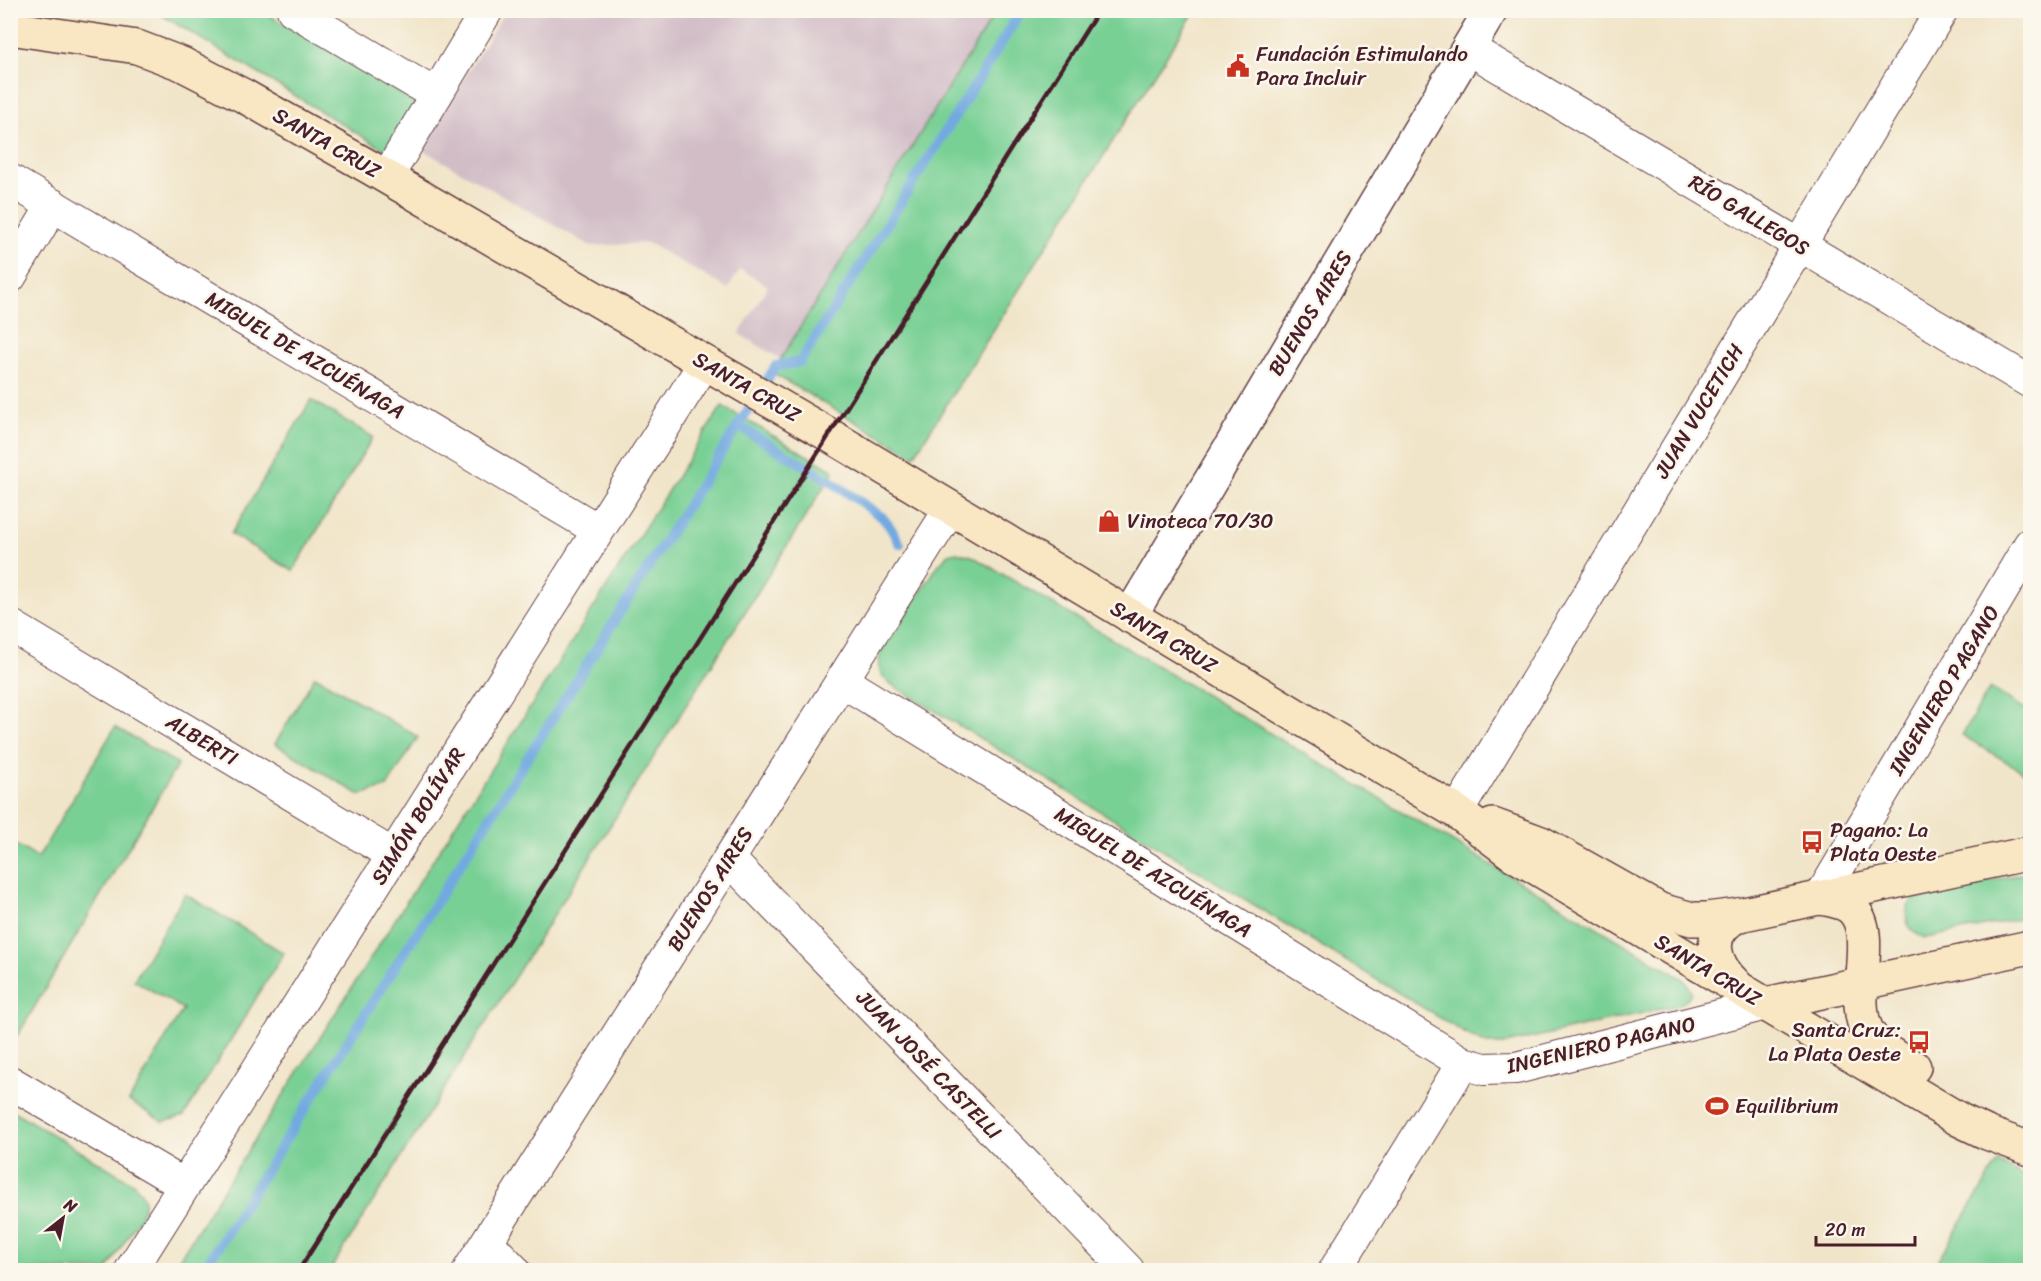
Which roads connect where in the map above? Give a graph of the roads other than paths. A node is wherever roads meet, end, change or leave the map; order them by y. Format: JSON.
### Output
{"nodes":[{"id":1,"x":293,"y":10,"type":"edge"},
{"id":2,"x":487,"y":10,"type":"edge"},
{"id":3,"x":1491,"y":10,"type":"edge"},
{"id":4,"x":1942,"y":10,"type":"edge"},
{"id":5,"x":10,"y":28,"type":"edge"},
{"id":6,"x":1468,"y":48,"type":"junction"},
{"id":7,"x":436,"y":95,"type":"junction"},
{"id":8,"x":387,"y":177,"type":"junction"},
{"id":9,"x":10,"y":180,"type":"edge"},
{"id":10,"x":53,"y":205,"type":"junction"},
{"id":11,"x":1800,"y":245,"type":"junction"},
{"id":12,"x":10,"y":277,"type":"edge"},
{"id":13,"x":705,"y":362,"type":"junction"},
{"id":14,"x":2031,"y":382,"type":"edge"},
{"id":15,"x":951,"y":508,"type":"junction"},
{"id":16,"x":598,"y":530,"type":"junction"},
{"id":17,"x":2031,"y":544,"type":"edge"},
{"id":18,"x":1130,"y":616,"type":"junction"},
{"id":19,"x":10,"y":625,"type":"edge"},
{"id":20,"x":842,"y":681,"type":"junction"},
{"id":21,"x":1457,"y":812,"type":"junction"},
{"id":22,"x":2031,"y":853,"type":"edge"},
{"id":23,"x":393,"y":855,"type":"junction"},
{"id":24,"x":729,"y":859,"type":"junction"},
{"id":25,"x":1820,"y":898,"type":"junction"},
{"id":26,"x":1739,"y":915,"type":"junction"},
{"id":27,"x":2031,"y":947,"type":"edge"},
{"id":28,"x":1861,"y":983,"type":"junction"},
{"id":29,"x":1753,"y":997,"type":"junction"},
{"id":30,"x":1463,"y":1063,"type":"junction"},
{"id":31,"x":10,"y":1082,"type":"edge"},
{"id":32,"x":2031,"y":1143,"type":"edge"},
{"id":33,"x":2031,"y":1149,"type":"edge"},
{"id":34,"x":184,"y":1185,"type":"junction"},
{"id":35,"x":487,"y":1242,"type":"junction"},
{"id":36,"x":131,"y":1270,"type":"edge"},
{"id":37,"x":469,"y":1270,"type":"edge"},
{"id":38,"x":514,"y":1270,"type":"edge"},
{"id":39,"x":1128,"y":1270,"type":"edge"},
{"id":40,"x":1335,"y":1270,"type":"edge"}],
"edges":[{"from":1,"to":7,"type":"street"},
{"from":2,"to":7,"type":"street"},
{"from":3,"to":6,"type":"street","name":"BUENOS AIRES"},
{"from":4,"to":11,"type":"street","name":"JUAN VUCETICH"},
{"from":5,"to":8,"type":"main road","name":"SANTA CRUZ"},
{"from":6,"to":11,"type":"street","name":"RÍO GALLEGOS"},
{"from":6,"to":18,"type":"street","name":"BUENOS AIRES"},
{"from":7,"to":8,"type":"street"},
{"from":8,"to":13,"type":"main road","name":"SANTA CRUZ"},
{"from":9,"to":10,"type":"street","name":"MIGUEL DE AZCUÉNAGA"},
{"from":10,"to":12,"type":"street"},
{"from":10,"to":16,"type":"street","name":"MIGUEL DE AZCUÉNAGA"},
{"from":11,"to":14,"type":"street","name":"RÍO GALLEGOS"},
{"from":11,"to":21,"type":"street","name":"JUAN VUCETICH"},
{"from":13,"to":15,"type":"main road","name":"SANTA CRUZ"},
{"from":13,"to":16,"type":"street","name":"SIMÓN BOLÍVAR"},
{"from":15,"to":18,"type":"main road","name":"SANTA CRUZ"},
{"from":15,"to":20,"type":"street","name":"BUENOS AIRES"},
{"from":16,"to":23,"type":"street","name":"SIMÓN BOLÍVAR"},
{"from":17,"to":25,"type":"street","name":"INGENIERO PAGANO"},
{"from":18,"to":21,"type":"main road","name":"SANTA CRUZ"},
{"from":19,"to":23,"type":"street","name":"ALBERTI"},
{"from":20,"to":24,"type":"street","name":"BUENOS AIRES"},
{"from":20,"to":30,"type":"street","name":"MIGUEL DE AZCUÉNAGA"},
{"from":21,"to":26,"type":"main road","name":"SANTA CRUZ"},
{"from":21,"to":29,"type":"main road","name":"SANTA CRUZ"},
{"from":22,"to":25,"type":"main road","name":"SANTA CRUZ"},
{"from":23,"to":34,"type":"street","name":"SIMÓN BOLÍVAR"},
{"from":24,"to":35,"type":"street","name":"BUENOS AIRES"},
{"from":24,"to":39,"type":"street","name":"JUAN JOSÉ CASTELLI"},
{"from":25,"to":26,"type":"main road","name":"SANTA CRUZ"},
{"from":25,"to":28,"type":"main road"},
{"from":26,"to":29,"type":"main road"},
{"from":27,"to":28,"type":"main road"},
{"from":28,"to":29,"type":"main road"},
{"from":28,"to":32,"type":"main road"},
{"from":29,"to":30,"type":"street","name":"INGENIERO PAGANO"},
{"from":29,"to":33,"type":"main road","name":"SANTA CRUZ"},
{"from":30,"to":40,"type":"street"},
{"from":31,"to":34,"type":"street"},
{"from":34,"to":36,"type":"street","name":"SIMÓN BOLÍVAR"},
{"from":35,"to":37,"type":"street","name":"BUENOS AIRES"},
{"from":35,"to":38,"type":"street"}]}
